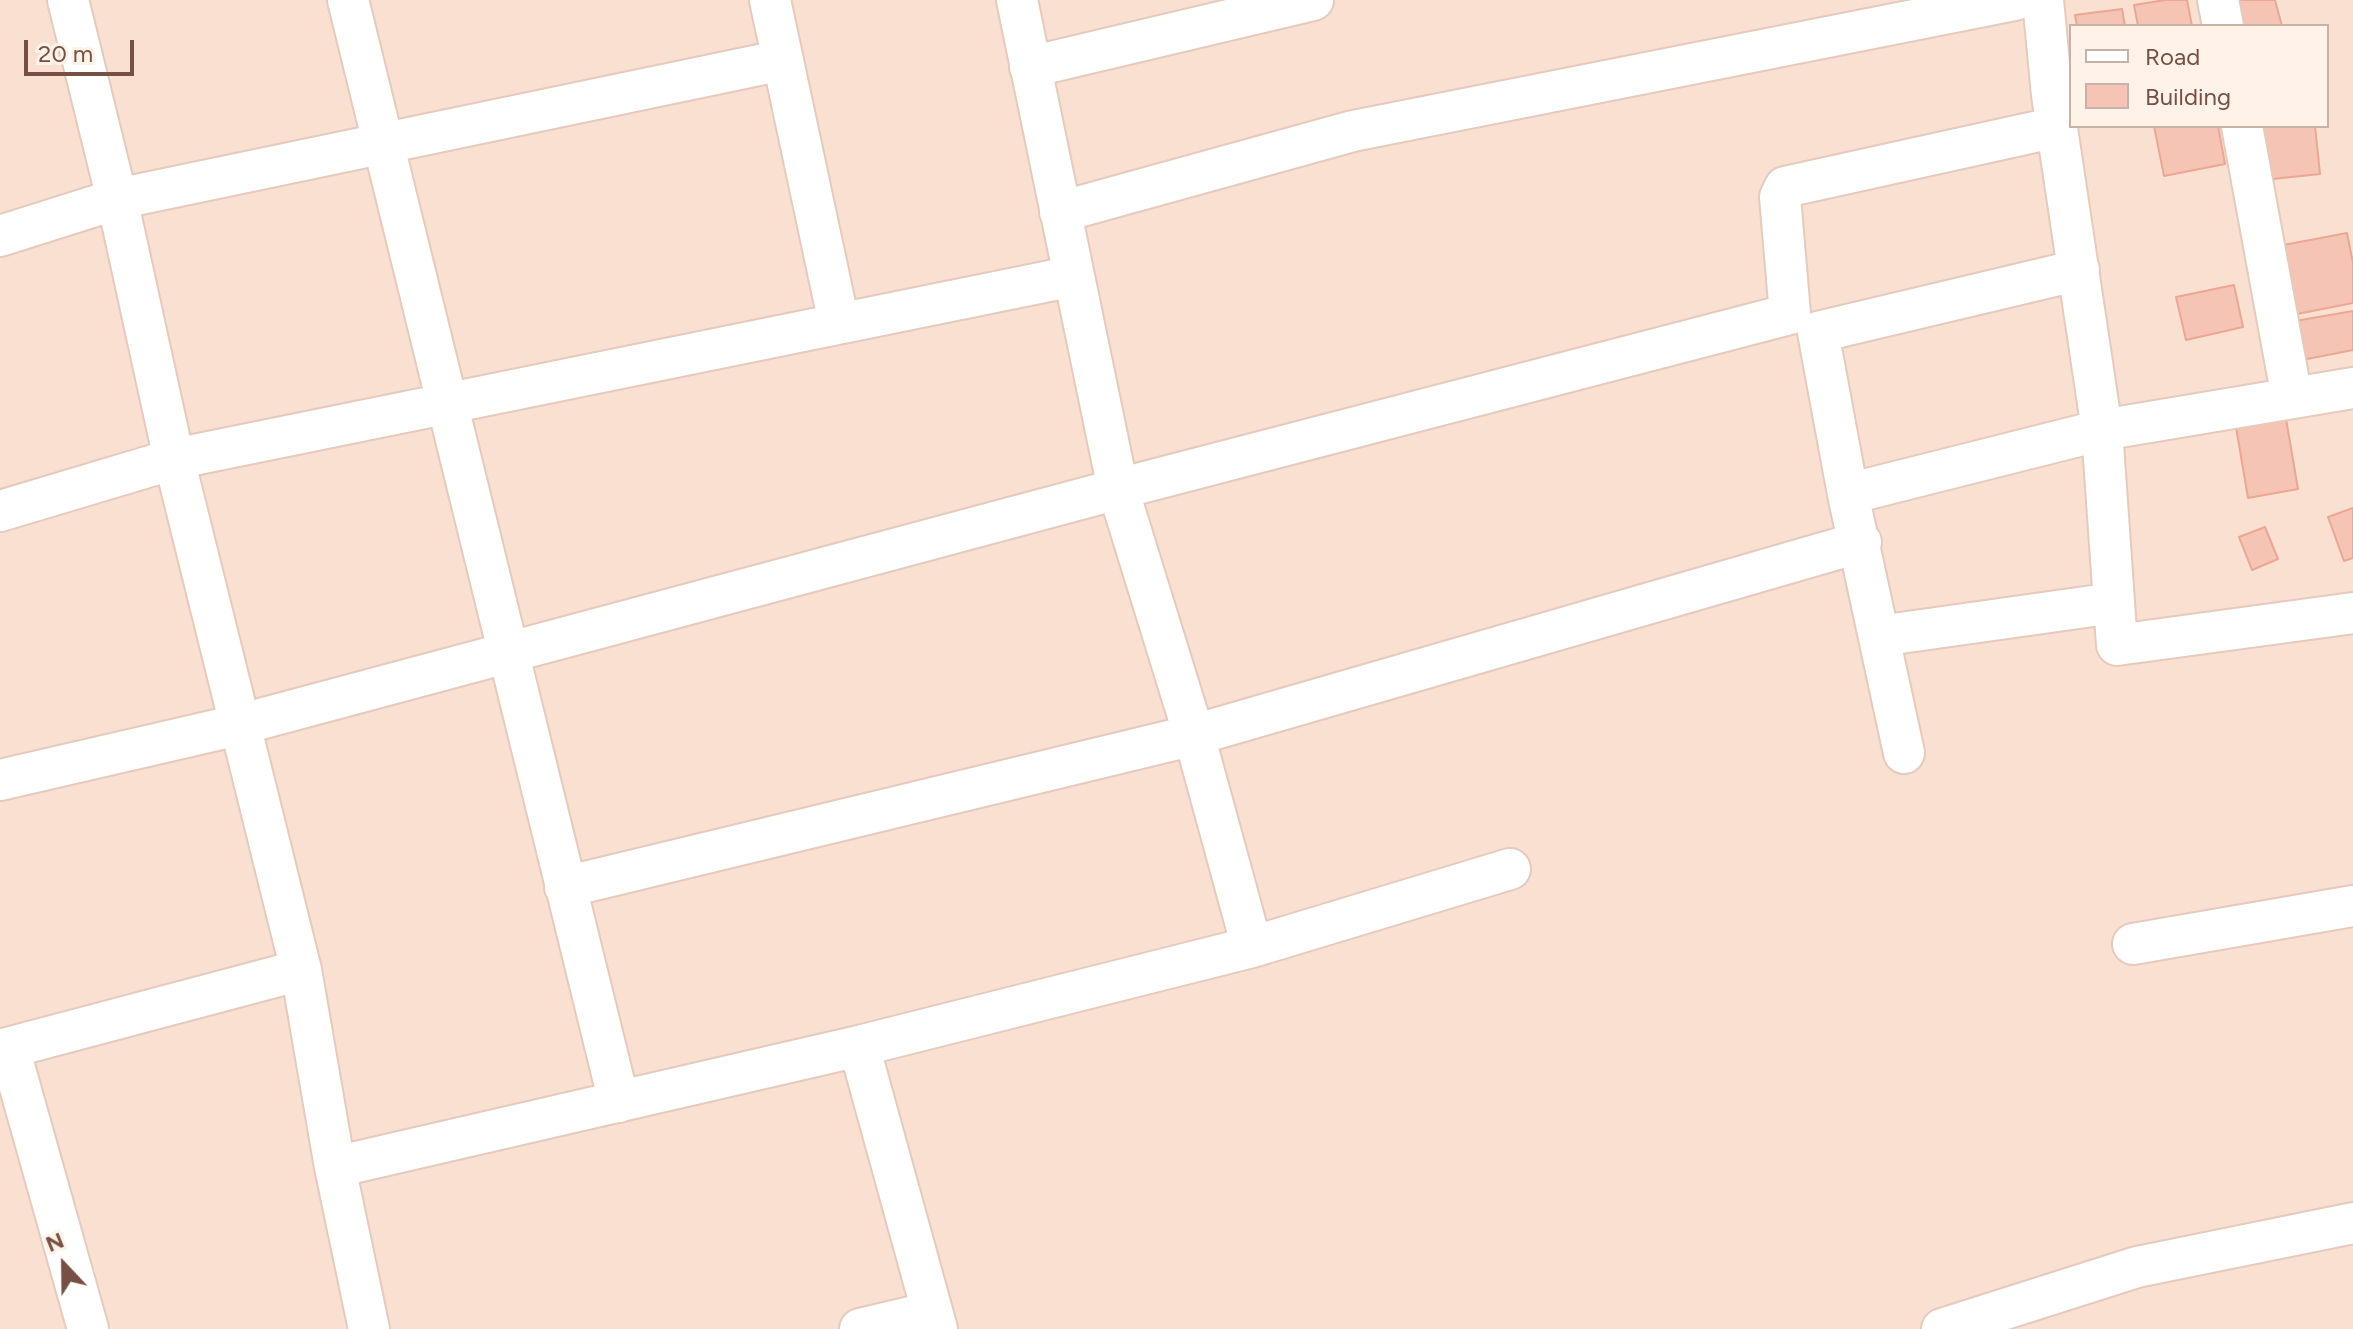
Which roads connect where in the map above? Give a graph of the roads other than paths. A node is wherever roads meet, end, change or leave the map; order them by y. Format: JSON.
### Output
{"nodes":[{"id":1,"x":68,"y":0,"type":"edge"},
{"id":2,"x":348,"y":0,"type":"edge"},
{"id":3,"x":770,"y":0,"type":"edge"},
{"id":4,"x":1017,"y":0,"type":"edge"},
{"id":5,"x":1313,"y":0,"type":"edge"},
{"id":6,"x":2015,"y":0,"type":"edge"},
{"id":7,"x":2043,"y":0,"type":"edge"},
{"id":8,"x":2218,"y":0,"type":"edge"},
{"id":9,"x":2223,"y":24,"type":"edge"},
{"id":10,"x":783,"y":60,"type":"junction"},
{"id":11,"x":1030,"y":67,"type":"junction"},
{"id":12,"x":2057,"y":127,"type":"junction"},
{"id":13,"x":2242,"y":128,"type":"edge"},
{"id":14,"x":384,"y":145,"type":"junction"},
{"id":15,"x":117,"y":199,"type":"junction"},
{"id":16,"x":1060,"y":212,"type":"junction"},
{"id":17,"x":0,"y":236,"type":"edge"},
{"id":18,"x":2079,"y":270,"type":"junction"},
{"id":19,"x":1074,"y":276,"type":"junction"},
{"id":20,"x":839,"y":323,"type":"junction"},
{"id":21,"x":2353,"y":388,"type":"edge"},
{"id":22,"x":2292,"y":398,"type":"junction"},
{"id":23,"x":447,"y":404,"type":"junction"},
{"id":24,"x":2102,"y":430,"type":"junction"},
{"id":25,"x":174,"y":459,"type":"junction"},
{"id":26,"x":1118,"y":489,"type":"junction"},
{"id":27,"x":1848,"y":494,"type":"junction"},
{"id":28,"x":0,"y":511,"type":"edge"},
{"id":29,"x":1861,"y":542,"type":"junction"},
{"id":30,"x":2114,"y":603,"type":"junction"},
{"id":31,"x":2353,"y":613,"type":"edge"},
{"id":32,"x":1879,"y":636,"type":"junction"},
{"id":33,"x":508,"y":653,"type":"junction"},
{"id":34,"x":238,"y":725,"type":"junction"},
{"id":35,"x":1194,"y":735,"type":"junction"},
{"id":36,"x":1904,"y":753,"type":"dead end"},
{"id":37,"x":0,"y":780,"type":"edge"},
{"id":38,"x":1510,"y":869,"type":"dead end"},
{"id":39,"x":565,"y":887,"type":"junction"},
{"id":40,"x":2353,"y":906,"type":"edge"},
{"id":41,"x":2133,"y":944,"type":"dead end"},
{"id":42,"x":1252,"y":947,"type":"junction"},
{"id":43,"x":301,"y":970,"type":"junction"},
{"id":44,"x":859,"y":1046,"type":"junction"},
{"id":45,"x":4,"y":1049,"type":"edge"},
{"id":46,"x":619,"y":1102,"type":"junction"},
{"id":47,"x":335,"y":1167,"type":"junction"},
{"id":48,"x":2353,"y":1223,"type":"edge"},
{"id":49,"x":935,"y":1320,"type":"edge"},
{"id":50,"x":88,"y":1329,"type":"edge"},
{"id":51,"x":369,"y":1329,"type":"edge"},
{"id":52,"x":860,"y":1329,"type":"edge"},
{"id":53,"x":1942,"y":1329,"type":"edge"}],
"edges":[{"from":1,"to":15,"type":"street"},
{"from":2,"to":14,"type":"street"},
{"from":3,"to":10,"type":"street"},
{"from":4,"to":11,"type":"street"},
{"from":5,"to":11,"type":"street"},
{"from":6,"to":16,"type":"street"},
{"from":7,"to":12,"type":"street"},
{"from":8,"to":9,"type":"street"},
{"from":10,"to":14,"type":"street"},
{"from":10,"to":20,"type":"street"},
{"from":11,"to":16,"type":"street"},
{"from":12,"to":18,"type":"street"},
{"from":12,"to":26,"type":"street"},
{"from":13,"to":22,"type":"street"},
{"from":14,"to":15,"type":"street"},
{"from":14,"to":23,"type":"street"},
{"from":15,"to":17,"type":"street"},
{"from":15,"to":25,"type":"street"},
{"from":16,"to":19,"type":"street"},
{"from":18,"to":24,"type":"street"},
{"from":18,"to":27,"type":"street"},
{"from":19,"to":20,"type":"street"},
{"from":19,"to":26,"type":"street"},
{"from":20,"to":23,"type":"street"},
{"from":21,"to":22,"type":"street"},
{"from":22,"to":24,"type":"street"},
{"from":23,"to":25,"type":"street"},
{"from":23,"to":33,"type":"street"},
{"from":24,"to":27,"type":"street"},
{"from":24,"to":30,"type":"street"},
{"from":25,"to":28,"type":"street"},
{"from":25,"to":34,"type":"street"},
{"from":26,"to":33,"type":"street"},
{"from":26,"to":35,"type":"street"},
{"from":27,"to":29,"type":"street"},
{"from":29,"to":32,"type":"street"},
{"from":29,"to":35,"type":"street"},
{"from":30,"to":31,"type":"street"},
{"from":30,"to":32,"type":"street"},
{"from":32,"to":36,"type":"street"},
{"from":33,"to":34,"type":"street"},
{"from":33,"to":39,"type":"street"},
{"from":34,"to":37,"type":"street"},
{"from":34,"to":43,"type":"street"},
{"from":35,"to":39,"type":"street"},
{"from":35,"to":42,"type":"street"},
{"from":38,"to":42,"type":"street"},
{"from":39,"to":46,"type":"street"},
{"from":40,"to":41,"type":"street"},
{"from":42,"to":44,"type":"street"},
{"from":43,"to":45,"type":"street"},
{"from":43,"to":47,"type":"street"},
{"from":44,"to":46,"type":"street"},
{"from":44,"to":49,"type":"street"},
{"from":45,"to":50,"type":"street"},
{"from":46,"to":47,"type":"street"},
{"from":47,"to":51,"type":"street"},
{"from":48,"to":53,"type":"street"},
{"from":49,"to":52,"type":"street"}]}
